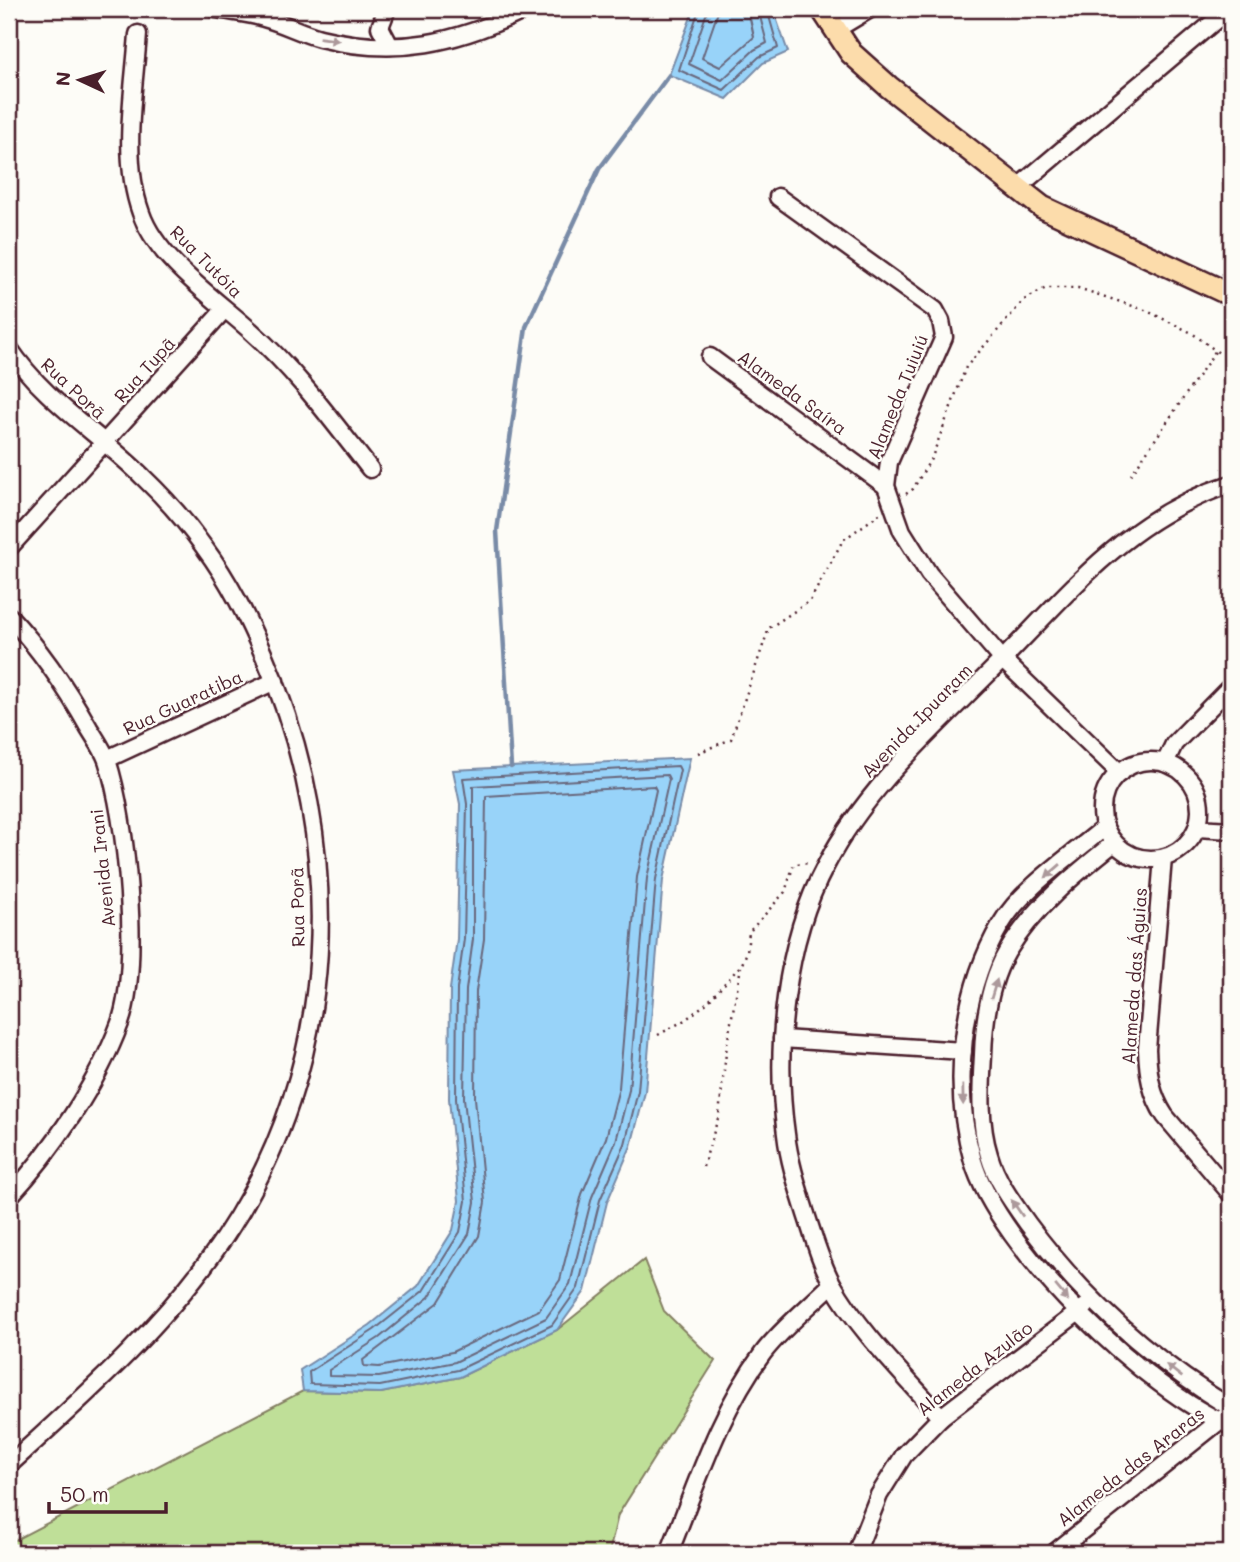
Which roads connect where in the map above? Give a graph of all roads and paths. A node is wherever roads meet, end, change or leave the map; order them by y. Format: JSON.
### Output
{"nodes":[{"id":1,"x":216,"y":9,"type":"edge"},
{"id":2,"x":387,"y":9,"type":"edge"},
{"id":3,"x":527,"y":9,"type":"edge"},
{"id":4,"x":870,"y":9,"type":"edge"},
{"id":5,"x":1229,"y":9,"type":"edge"},
{"id":6,"x":827,"y":16,"type":"edge"},
{"id":7,"x":138,"y":34,"type":"dead end"},
{"id":8,"x":390,"y":46,"type":"junction"},
{"id":9,"x":1017,"y":188,"type":"junction"},
{"id":10,"x":778,"y":197,"type":"dead end"},
{"id":11,"x":1231,"y":295,"type":"edge"},
{"id":12,"x":224,"y":310,"type":"junction"},
{"id":13,"x":9,"y":348,"type":"edge"},
{"id":14,"x":1216,"y":350,"type":"junction"},
{"id":15,"x":710,"y":357,"type":"dead end"},
{"id":16,"x":1231,"y":362,"type":"edge"},
{"id":17,"x":105,"y":444,"type":"junction"},
{"id":18,"x":370,"y":469,"type":"dead end"},
{"id":19,"x":1132,"y":475,"type":"dead end"},
{"id":20,"x":1231,"y":484,"type":"edge"},
{"id":21,"x":886,"y":486,"type":"junction"},
{"id":22,"x":894,"y":503,"type":"junction"},
{"id":23,"x":9,"y":548,"type":"edge"},
{"id":24,"x":9,"y":616,"type":"edge"},
{"id":25,"x":1003,"y":660,"type":"junction"},
{"id":26,"x":275,"y":681,"type":"junction"},
{"id":27,"x":1231,"y":686,"type":"edge"},
{"id":28,"x":698,"y":753,"type":"dead end"},
{"id":29,"x":107,"y":759,"type":"junction"},
{"id":30,"x":1165,"y":763,"type":"junction"},
{"id":31,"x":1120,"y":773,"type":"junction"},
{"id":32,"x":1105,"y":827,"type":"junction"},
{"id":33,"x":1197,"y":828,"type":"junction"},
{"id":34,"x":1231,"y":830,"type":"edge"},
{"id":35,"x":1114,"y":843,"type":"junction"},
{"id":36,"x":1163,"y":858,"type":"junction"},
{"id":37,"x":825,"y":866,"type":"junction"},
{"id":38,"x":742,"y":964,"type":"junction"},
{"id":39,"x":658,"y":1035,"type":"dead end"},
{"id":40,"x":782,"y":1039,"type":"junction"},
{"id":41,"x":963,"y":1051,"type":"junction"},
{"id":42,"x":703,"y":1167,"type":"dead end"},
{"id":43,"x":1231,"y":1194,"type":"edge"},
{"id":44,"x":9,"y":1197,"type":"edge"},
{"id":45,"x":832,"y":1284,"type":"junction"},
{"id":46,"x":1094,"y":1301,"type":"junction"},
{"id":47,"x":1078,"y":1313,"type":"junction"},
{"id":48,"x":941,"y":1417,"type":"junction"},
{"id":49,"x":1229,"y":1417,"type":"edge"},
{"id":50,"x":9,"y":1465,"type":"edge"},
{"id":51,"x":669,"y":1553,"type":"edge"},
{"id":52,"x":856,"y":1553,"type":"edge"},
{"id":53,"x":1054,"y":1553,"type":"edge"}],
"edges":[{"from":1,"to":8,"type":"street","one_way":true},
{"from":2,"to":8,"type":"street"},
{"from":3,"to":8,"type":"street"},
{"from":4,"to":6,"type":"street"},
{"from":5,"to":9,"type":"street"},
{"from":6,"to":9,"type":"main road"},
{"from":7,"to":12,"type":"street","name":"Rua Tutóia"},
{"from":9,"to":11,"type":"main road"},
{"from":10,"to":21,"type":"street","name":"Alameda Tuiuiú"},
{"from":12,"to":17,"type":"street","name":"Rua Tupã"},
{"from":12,"to":18,"type":"street","name":"Rua Tutóia"},
{"from":13,"to":17,"type":"street","name":"Rua Porã"},
{"from":14,"to":16,"type":"path"},
{"from":14,"to":19,"type":"path"},
{"from":14,"to":22,"type":"path"},
{"from":15,"to":21,"type":"street","name":"Alameda Saíra"},
{"from":17,"to":23,"type":"street","name":"Rua Tupã"},
{"from":17,"to":26,"type":"street","name":"Rua Porã"},
{"from":20,"to":25,"type":"street","name":"Avenida Ipuaram"},
{"from":21,"to":22,"type":"street","name":"Alameda Tuiuiú"},
{"from":22,"to":25,"type":"street","name":"Alameda Tuiuiú"},
{"from":22,"to":28,"type":"path"},
{"from":24,"to":29,"type":"street","name":"Avenida Irani"},
{"from":25,"to":31,"type":"street","name":"Alameda Tuiuiú"},
{"from":25,"to":37,"type":"street","name":"Avenida Ipuaram"},
{"from":26,"to":29,"type":"street","name":"Rua Guaratiba"},
{"from":26,"to":50,"type":"street","name":"Rua Porã"},
{"from":27,"to":30,"type":"street"},
{"from":29,"to":44,"type":"street","name":"Avenida Irani"},
{"from":30,"to":31,"type":"street"},
{"from":30,"to":33,"type":"street"},
{"from":31,"to":32,"type":"street"},
{"from":32,"to":35,"type":"street"},
{"from":32,"to":41,"type":"street","one_way":true},
{"from":33,"to":34,"type":"street"},
{"from":33,"to":36,"type":"street"},
{"from":35,"to":36,"type":"street"},
{"from":46,"to":35,"type":"street","one_way":true},
{"from":36,"to":43,"type":"street","name":"Alameda das Águias"},
{"from":37,"to":38,"type":"path"},
{"from":37,"to":40,"type":"street","name":"Avenida Ipuaram"},
{"from":38,"to":39,"type":"path"},
{"from":38,"to":42,"type":"path"},
{"from":40,"to":41,"type":"street"},
{"from":40,"to":45,"type":"street","name":"Avenida Ipuaram"},
{"from":41,"to":47,"type":"street","one_way":true},
{"from":45,"to":48,"type":"street","name":"Avenida Ipuaram"},
{"from":45,"to":51,"type":"street"},
{"from":46,"to":47,"type":"street","name":"Alameda Azulão"},
{"from":49,"to":46,"type":"street","one_way":true},
{"from":47,"to":48,"type":"street","name":"Alameda Azulão"},
{"from":47,"to":49,"type":"street"},
{"from":48,"to":52,"type":"street","name":"Alameda Azulão"},
{"from":49,"to":53,"type":"street","name":"Alameda das Araras"}]}
